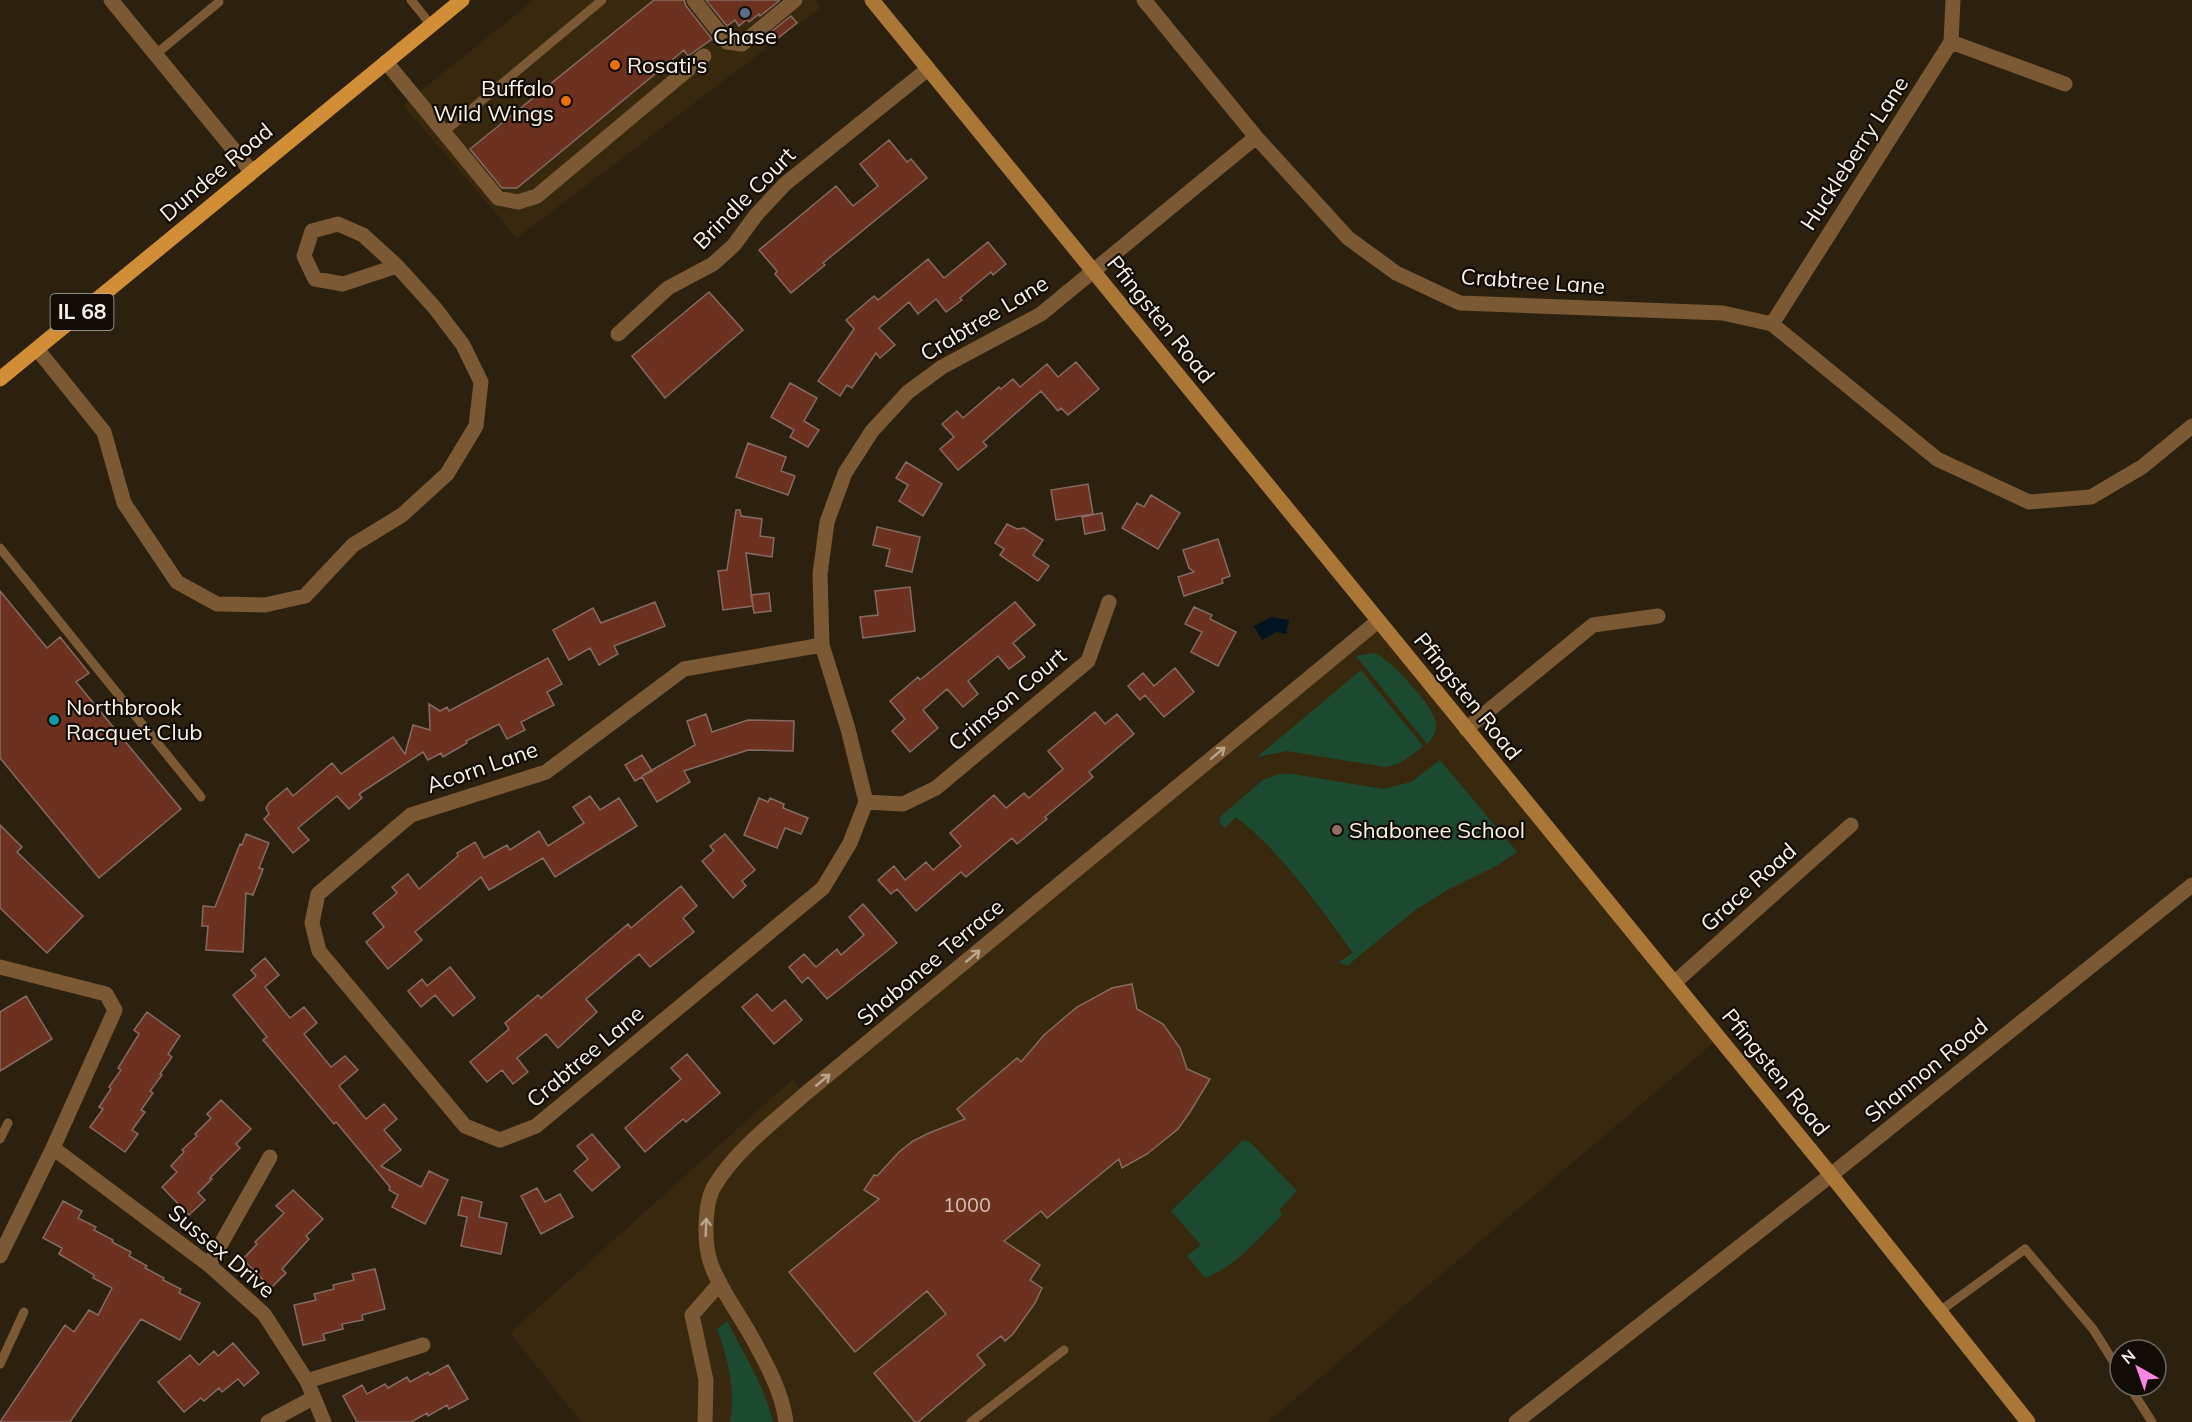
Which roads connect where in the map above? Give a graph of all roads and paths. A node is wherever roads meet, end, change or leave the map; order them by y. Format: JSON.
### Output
{"nodes":[{"id":1,"x":111,"y":0,"type":"edge"},
{"id":2,"x":411,"y":0,"type":"edge"},
{"id":3,"x":462,"y":0,"type":"edge"},
{"id":4,"x":602,"y":0,"type":"edge"},
{"id":5,"x":694,"y":0,"type":"edge"},
{"id":6,"x":795,"y":0,"type":"edge"},
{"id":7,"x":872,"y":0,"type":"edge"},
{"id":8,"x":1144,"y":0,"type":"edge"},
{"id":9,"x":1953,"y":0,"type":"edge"},
{"id":10,"x":219,"y":2,"type":"dead end"},
{"id":11,"x":431,"y":25,"type":"junction"},
{"id":12,"x":1952,"y":42,"type":"junction"},
{"id":13,"x":156,"y":54,"type":"junction"},
{"id":14,"x":704,"y":56,"type":"dead end"},
{"id":15,"x":386,"y":62,"type":"junction"},
{"id":16,"x":928,"y":69,"type":"junction"},
{"id":17,"x":2065,"y":84,"type":"dead end"},
{"id":18,"x":444,"y":132,"type":"junction"},
{"id":19,"x":1257,"y":137,"type":"junction"},
{"id":20,"x":251,"y":171,"type":"junction"},
{"id":21,"x":397,"y":266,"type":"junction"},
{"id":22,"x":1094,"y":272,"type":"junction"},
{"id":23,"x":1772,"y":324,"type":"junction"},
{"id":24,"x":618,"y":334,"type":"dead end"},
{"id":25,"x":37,"y":349,"type":"junction"},
{"id":26,"x":0,"y":379,"type":"edge"},
{"id":27,"x":2192,"y":426,"type":"edge"},
{"id":28,"x":0,"y":548,"type":"edge"},
{"id":29,"x":1109,"y":602,"type":"dead end"},
{"id":30,"x":1658,"y":616,"type":"dead end"},
{"id":31,"x":1378,"y":621,"type":"junction"},
{"id":32,"x":822,"y":645,"type":"junction"},
{"id":33,"x":1466,"y":729,"type":"junction"},
{"id":34,"x":201,"y":798,"type":"dead end"},
{"id":35,"x":866,"y":802,"type":"junction"},
{"id":36,"x":1851,"y":825,"type":"dead end"},
{"id":37,"x":2192,"y":885,"type":"edge"},
{"id":38,"x":319,"y":951,"type":"joint"},
{"id":39,"x":0,"y":967,"type":"edge"},
{"id":40,"x":1674,"y":983,"type":"junction"},
{"id":41,"x":8,"y":1123,"type":"dead end"},
{"id":42,"x":0,"y":1139,"type":"edge"},
{"id":43,"x":53,"y":1148,"type":"junction"},
{"id":44,"x":270,"y":1157,"type":"dead end"},
{"id":45,"x":1831,"y":1175,"type":"junction"},
{"id":46,"x":4,"y":1239,"type":"edge"},
{"id":47,"x":0,"y":1256,"type":"edge"},
{"id":48,"x":209,"y":1265,"type":"junction"},
{"id":49,"x":720,"y":1283,"type":"junction"},
{"id":50,"x":1940,"y":1311,"type":"junction"},
{"id":51,"x":24,"y":1312,"type":"dead end"},
{"id":52,"x":423,"y":1345,"type":"dead end"},
{"id":53,"x":1064,"y":1350,"type":"dead end"},
{"id":54,"x":2108,"y":1354,"type":"edge"},
{"id":55,"x":0,"y":1364,"type":"edge"},
{"id":56,"x":307,"y":1381,"type":"junction"},
{"id":57,"x":313,"y":1398,"type":"junction"},
{"id":58,"x":2137,"y":1398,"type":"edge"},
{"id":59,"x":268,"y":1422,"type":"edge"},
{"id":60,"x":324,"y":1422,"type":"edge"},
{"id":61,"x":705,"y":1422,"type":"edge"},
{"id":62,"x":786,"y":1422,"type":"edge"},
{"id":63,"x":971,"y":1422,"type":"edge"},
{"id":64,"x":1516,"y":1422,"type":"edge"},
{"id":65,"x":2028,"y":1422,"type":"edge"},
{"id":66,"x":2152,"y":1422,"type":"edge"}],
"edges":[{"from":1,"to":13,"type":"street"},
{"from":2,"to":11,"type":"lane"},
{"from":3,"to":11,"type":"main road","name":"Dundee Road","number":"IL 68"},
{"from":4,"to":18,"type":"lane"},
{"from":5,"to":6,"type":"street"},
{"from":7,"to":16,"type":"main road","name":"Pfingsten Road"},
{"from":8,"to":19,"type":"street"},
{"from":9,"to":12,"type":"street"},
{"from":10,"to":13,"type":"lane"},
{"from":11,"to":15,"type":"main road","name":"Dundee Road","number":"IL 68"},
{"from":12,"to":17,"type":"street"},
{"from":12,"to":23,"type":"street","name":"Huckleberry Lane"},
{"from":13,"to":20,"type":"street"},
{"from":14,"to":18,"type":"street"},
{"from":15,"to":18,"type":"street"},
{"from":15,"to":20,"type":"main road","name":"Dundee Road","number":"IL 68"},
{"from":16,"to":22,"type":"main road","name":"Pfingsten Road"},
{"from":16,"to":24,"type":"street","name":"Brindle Court"},
{"from":19,"to":22,"type":"street","name":"Crabtree Lane"},
{"from":19,"to":23,"type":"street","name":"Crabtree Lane"},
{"from":20,"to":25,"type":"main road","name":"Dundee Road","number":"IL 68"},
{"from":21,"to":21,"type":"street"},
{"from":21,"to":25,"type":"street"},
{"from":22,"to":31,"type":"main road","name":"Pfingsten Road"},
{"from":22,"to":32,"type":"street","name":"Crabtree Lane"},
{"from":23,"to":27,"type":"street","name":"Crabtree Lane"},
{"from":25,"to":26,"type":"main road","name":"Dundee Road","number":"IL 68"},
{"from":28,"to":34,"type":"lane"},
{"from":29,"to":35,"type":"street","name":"Crimson Court"},
{"from":30,"to":33,"type":"street"},
{"from":31,"to":33,"type":"main road","name":"Pfingsten Road"},
{"from":49,"to":31,"type":"street","name":"Shabonee Terrace","one_way":true},
{"from":32,"to":35,"type":"street","name":"Crabtree Lane"},
{"from":32,"to":38,"type":"street","name":"Acorn Lane"},
{"from":33,"to":40,"type":"main road","name":"Pfingsten Road"},
{"from":35,"to":38,"type":"street","name":"Crabtree Lane"},
{"from":36,"to":40,"type":"street","name":"Grace Road"},
{"from":37,"to":45,"type":"street","name":"Shannon Road"},
{"from":39,"to":43,"type":"street"},
{"from":40,"to":45,"type":"main road","name":"Pfingsten Road"},
{"from":41,"to":42,"type":"lane"},
{"from":43,"to":46,"type":"street"},
{"from":43,"to":48,"type":"street","name":"Sussex Drive"},
{"from":44,"to":48,"type":"street"},
{"from":45,"to":50,"type":"main road","name":"Pfingsten Road"},
{"from":45,"to":64,"type":"street","name":"Shannon Road"},
{"from":46,"to":47,"type":"street"},
{"from":48,"to":56,"type":"street","name":"Sussex Drive"},
{"from":49,"to":61,"type":"street"},
{"from":49,"to":62,"type":"street","name":"Shabonee Terrace"},
{"from":50,"to":54,"type":"lane"},
{"from":50,"to":65,"type":"main road","name":"Pfingsten Road"},
{"from":51,"to":55,"type":"lane"},
{"from":52,"to":56,"type":"street"},
{"from":53,"to":63,"type":"lane"},
{"from":56,"to":57,"type":"street","name":"Sussex Drive"},
{"from":57,"to":59,"type":"street"},
{"from":57,"to":60,"type":"street","name":"Sussex Drive"},
{"from":58,"to":66,"type":"lane"}]}
